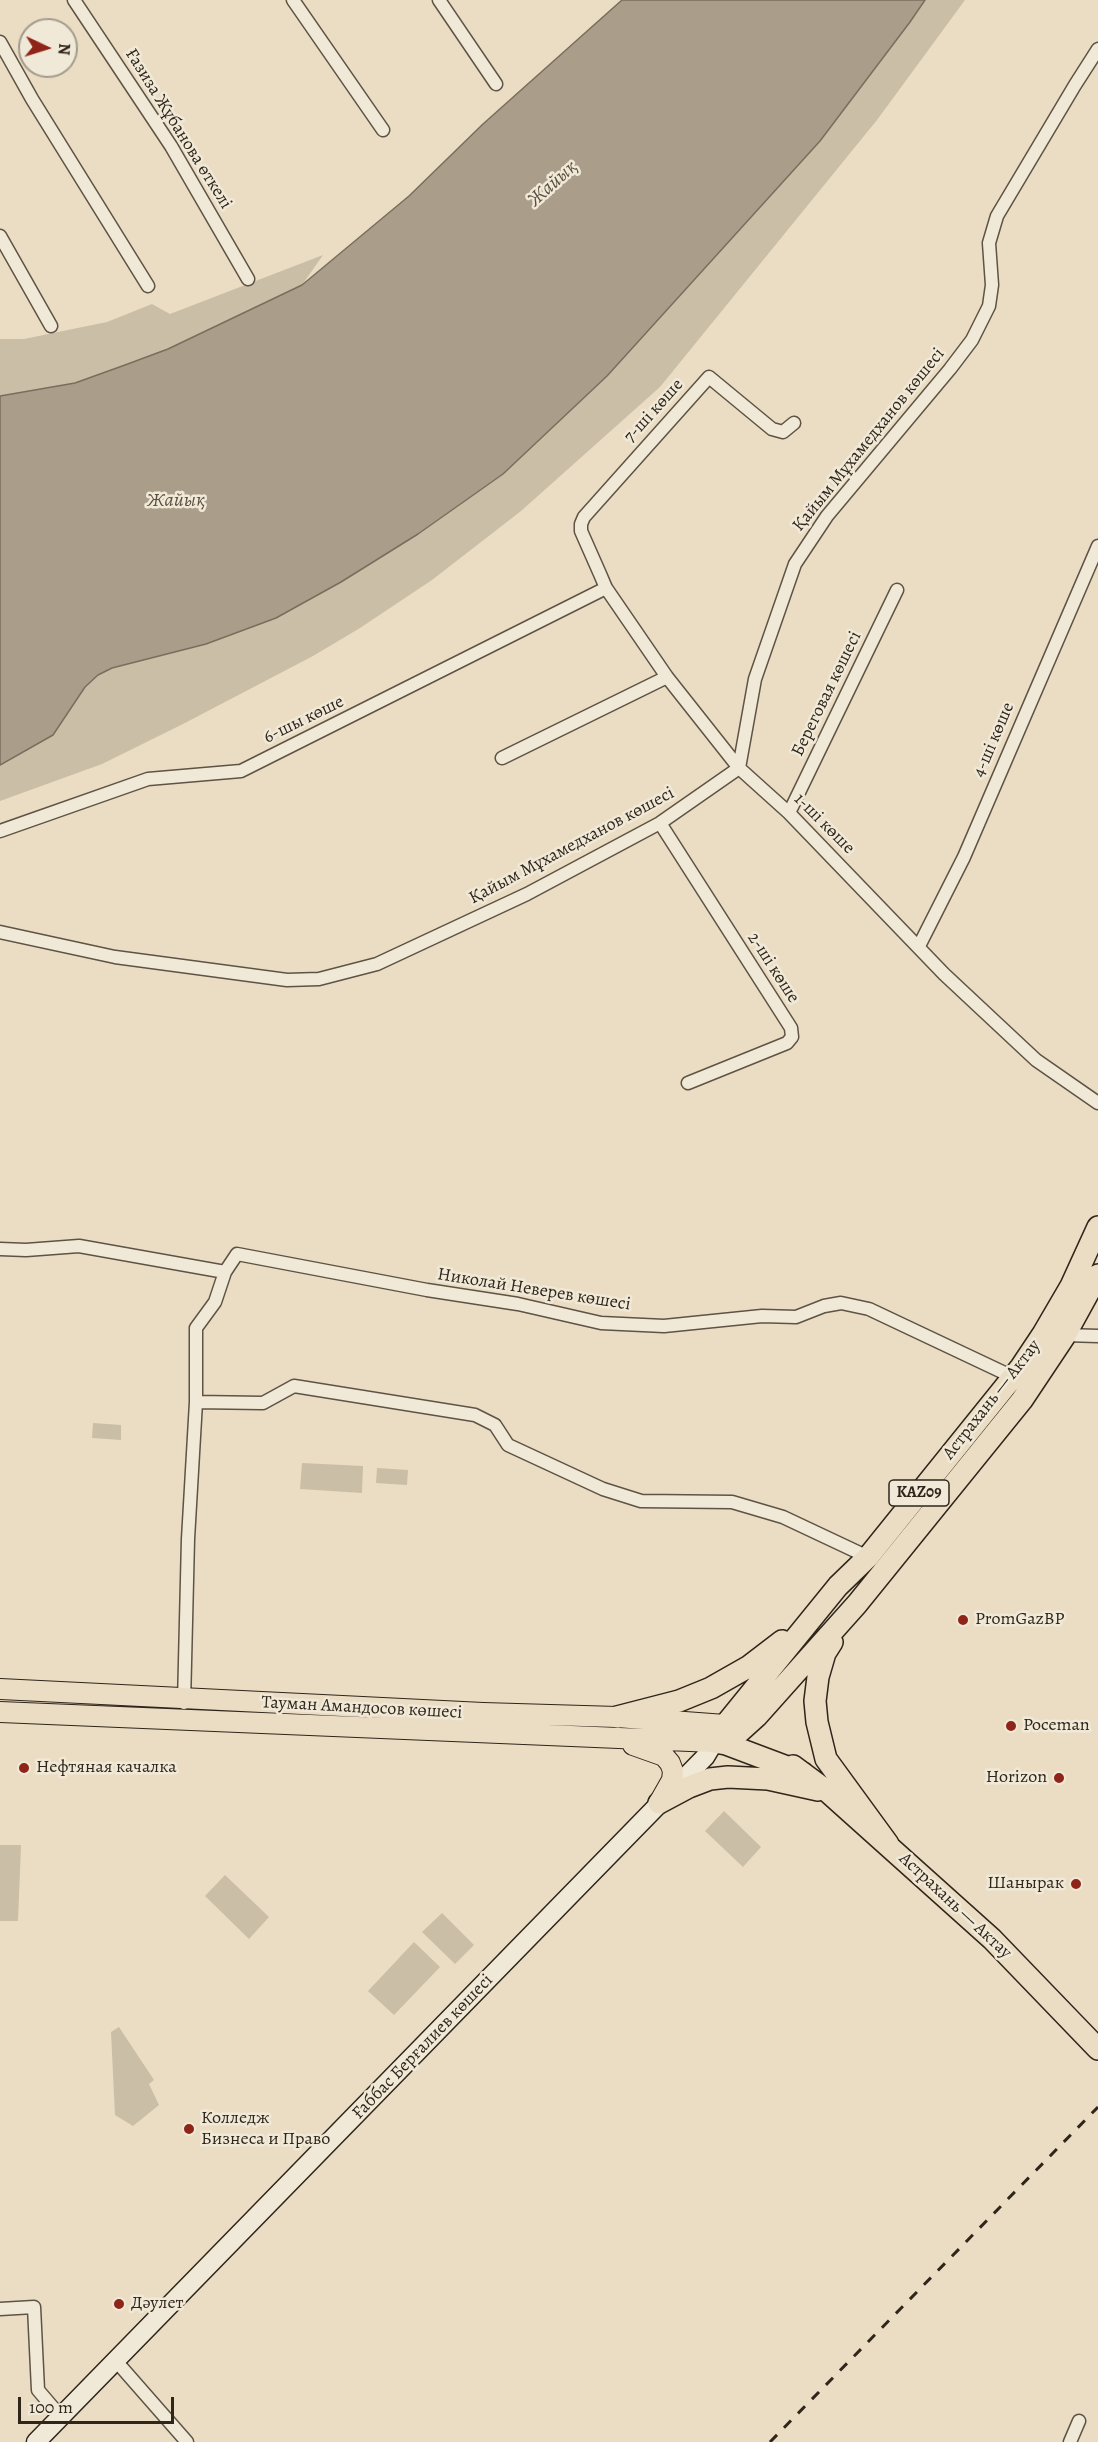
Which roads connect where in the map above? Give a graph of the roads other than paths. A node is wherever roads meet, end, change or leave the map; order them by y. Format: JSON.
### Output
{"nodes":[{"id":1,"x":74,"y":0,"type":"edge"},
{"id":2,"x":292,"y":0,"type":"edge"},
{"id":3,"x":439,"y":0,"type":"edge"},
{"id":4,"x":0,"y":42,"type":"edge"},
{"id":5,"x":1098,"y":50,"type":"edge"},
{"id":6,"x":496,"y":84,"type":"dead end"},
{"id":7,"x":383,"y":130,"type":"dead end"},
{"id":8,"x":0,"y":236,"type":"edge"},
{"id":9,"x":248,"y":279,"type":"dead end"},
{"id":10,"x":148,"y":286,"type":"dead end"},
{"id":11,"x":51,"y":326,"type":"dead end"},
{"id":12,"x":794,"y":423,"type":"dead end"},
{"id":13,"x":581,"y":524,"type":"joint"},
{"id":14,"x":1098,"y":546,"type":"edge"},
{"id":15,"x":606,"y":588,"type":"junction"},
{"id":16,"x":897,"y":590,"type":"dead end"},
{"id":17,"x":667,"y":677,"type":"junction"},
{"id":18,"x":502,"y":758,"type":"dead end"},
{"id":19,"x":739,"y":768,"type":"junction"},
{"id":20,"x":789,"y":813,"type":"junction"},
{"id":21,"x":660,"y":823,"type":"junction"},
{"id":22,"x":0,"y":831,"type":"edge"},
{"id":23,"x":2,"y":935,"type":"edge"},
{"id":24,"x":919,"y":946,"type":"junction"},
{"id":25,"x":688,"y":1083,"type":"dead end"},
{"id":26,"x":1098,"y":1103,"type":"edge"},
{"id":27,"x":1098,"y":1227,"type":"edge"},
{"id":28,"x":0,"y":1249,"type":"edge"},
{"id":29,"x":225,"y":1272,"type":"junction"},
{"id":30,"x":1098,"y":1275,"type":"edge"},
{"id":31,"x":1065,"y":1335,"type":"junction"},
{"id":32,"x":1098,"y":1336,"type":"edge"},
{"id":33,"x":1013,"y":1377,"type":"junction"},
{"id":34,"x":196,"y":1402,"type":"junction"},
{"id":35,"x":868,"y":1557,"type":"junction"},
{"id":36,"x":838,"y":1586,"type":"junction"},
{"id":37,"x":857,"y":1604,"type":"junction"},
{"id":38,"x":0,"y":1689,"type":"edge"},
{"id":39,"x":184,"y":1699,"type":"junction"},
{"id":40,"x":0,"y":1712,"type":"edge"},
{"id":41,"x":183,"y":1720,"type":"junction"},
{"id":42,"x":617,"y":1728,"type":"junction"},
{"id":43,"x":722,"y":1740,"type":"junction"},
{"id":44,"x":828,"y":1792,"type":"junction"},
{"id":45,"x":659,"y":1803,"type":"junction"},
{"id":46,"x":888,"y":1844,"type":"junction"},
{"id":47,"x":1098,"y":2049,"type":"edge"},
{"id":48,"x":0,"y":2309,"type":"edge"},
{"id":49,"x":116,"y":2361,"type":"junction"},
{"id":50,"x":60,"y":2417,"type":"junction"},
{"id":51,"x":1079,"y":2421,"type":"dead end"},
{"id":52,"x":36,"y":2442,"type":"edge"},
{"id":53,"x":187,"y":2442,"type":"edge"},
{"id":54,"x":1070,"y":2442,"type":"edge"}],
"edges":[{"from":1,"to":9,"type":"street","name":"Ғазиза Жұбанова өткелі"},
{"from":2,"to":7,"type":"street"},
{"from":3,"to":6,"type":"street"},
{"from":4,"to":10,"type":"street"},
{"from":5,"to":19,"type":"street","name":"Қайым Мұхамедханов көшесi"},
{"from":8,"to":11,"type":"street"},
{"from":12,"to":13,"type":"street","name":"7-шi көше"},
{"from":13,"to":15,"type":"street","name":"1-ші көше"},
{"from":14,"to":24,"type":"street","name":"4-шi көше"},
{"from":15,"to":17,"type":"street","name":"1-ші көше"},
{"from":15,"to":22,"type":"street","name":"6-шы көше"},
{"from":16,"to":20,"type":"street","name":"Береговая көшесі"},
{"from":17,"to":18,"type":"street"},
{"from":17,"to":19,"type":"street","name":"1-ші көше"},
{"from":19,"to":20,"type":"street","name":"1-ші көше"},
{"from":19,"to":21,"type":"street","name":"Қайым Мұхамедханов көшесi"},
{"from":20,"to":24,"type":"street","name":"1-ші көше"},
{"from":21,"to":23,"type":"street","name":"Қайым Мұхамедханов көшесi"},
{"from":21,"to":25,"type":"street","name":"2-ші көше"},
{"from":24,"to":26,"type":"street","name":"1-ші көше"},
{"from":27,"to":33,"type":"highway","name":"Астрахань — Актау","number":"KAZ09"},
{"from":28,"to":29,"type":"street"},
{"from":29,"to":33,"type":"street","name":"Николай Неверев көшесі"},
{"from":29,"to":34,"type":"street"},
{"from":30,"to":31,"type":"highway","name":"Астрахань — Актау","number":"KAZ09"},
{"from":31,"to":32,"type":"street"},
{"from":31,"to":37,"type":"highway","name":"Астрахань — Актау","number":"KAZ09"},
{"from":33,"to":35,"type":"highway","name":"Астрахань — Актау","number":"KAZ09"},
{"from":34,"to":35,"type":"street"},
{"from":34,"to":39,"type":"street"},
{"from":35,"to":36,"type":"highway","name":"Астрахань — Актау","number":"KAZ09"},
{"from":36,"to":37,"type":"highway"},
{"from":36,"to":42,"type":"highway"},
{"from":36,"to":43,"type":"highway","name":"Астрахань — Актау","number":"KAZ09"},
{"from":37,"to":43,"type":"highway","name":"Астрахань — Актау","number":"KAZ09"},
{"from":37,"to":46,"type":"highway"},
{"from":38,"to":39,"type":"main road","name":"Тауман Амандосов көшесі"},
{"from":39,"to":41,"type":"street"},
{"from":39,"to":42,"type":"main road","name":"Тауман Амандосов көшесі"},
{"from":40,"to":41,"type":"main road","name":"Тауман Амандосов көшесі"},
{"from":41,"to":42,"type":"main road","name":"Тауман Амандосов көшесі"},
{"from":42,"to":43,"type":"main road","name":"Тауман Амандосов көшесі"},
{"from":42,"to":45,"type":"main road"},
{"from":43,"to":44,"type":"highway","name":"Астрахань — Актау"},
{"from":43,"to":45,"type":"main road","name":"Ғаббас Берғалиев көшесі"},
{"from":44,"to":45,"type":"highway"},
{"from":44,"to":46,"type":"highway","name":"Астрахань — Актау"},
{"from":45,"to":49,"type":"main road","name":"Ғаббас Берғалиев көшесі"},
{"from":46,"to":47,"type":"highway","name":"Астрахань — Актау"},
{"from":48,"to":50,"type":"street"},
{"from":49,"to":50,"type":"main road","name":"Ғаббас Берғалиев көшесі"},
{"from":49,"to":53,"type":"street"},
{"from":50,"to":52,"type":"main road","name":"Ғаббас Берғалиев көшесі"},
{"from":51,"to":54,"type":"street"}]}
